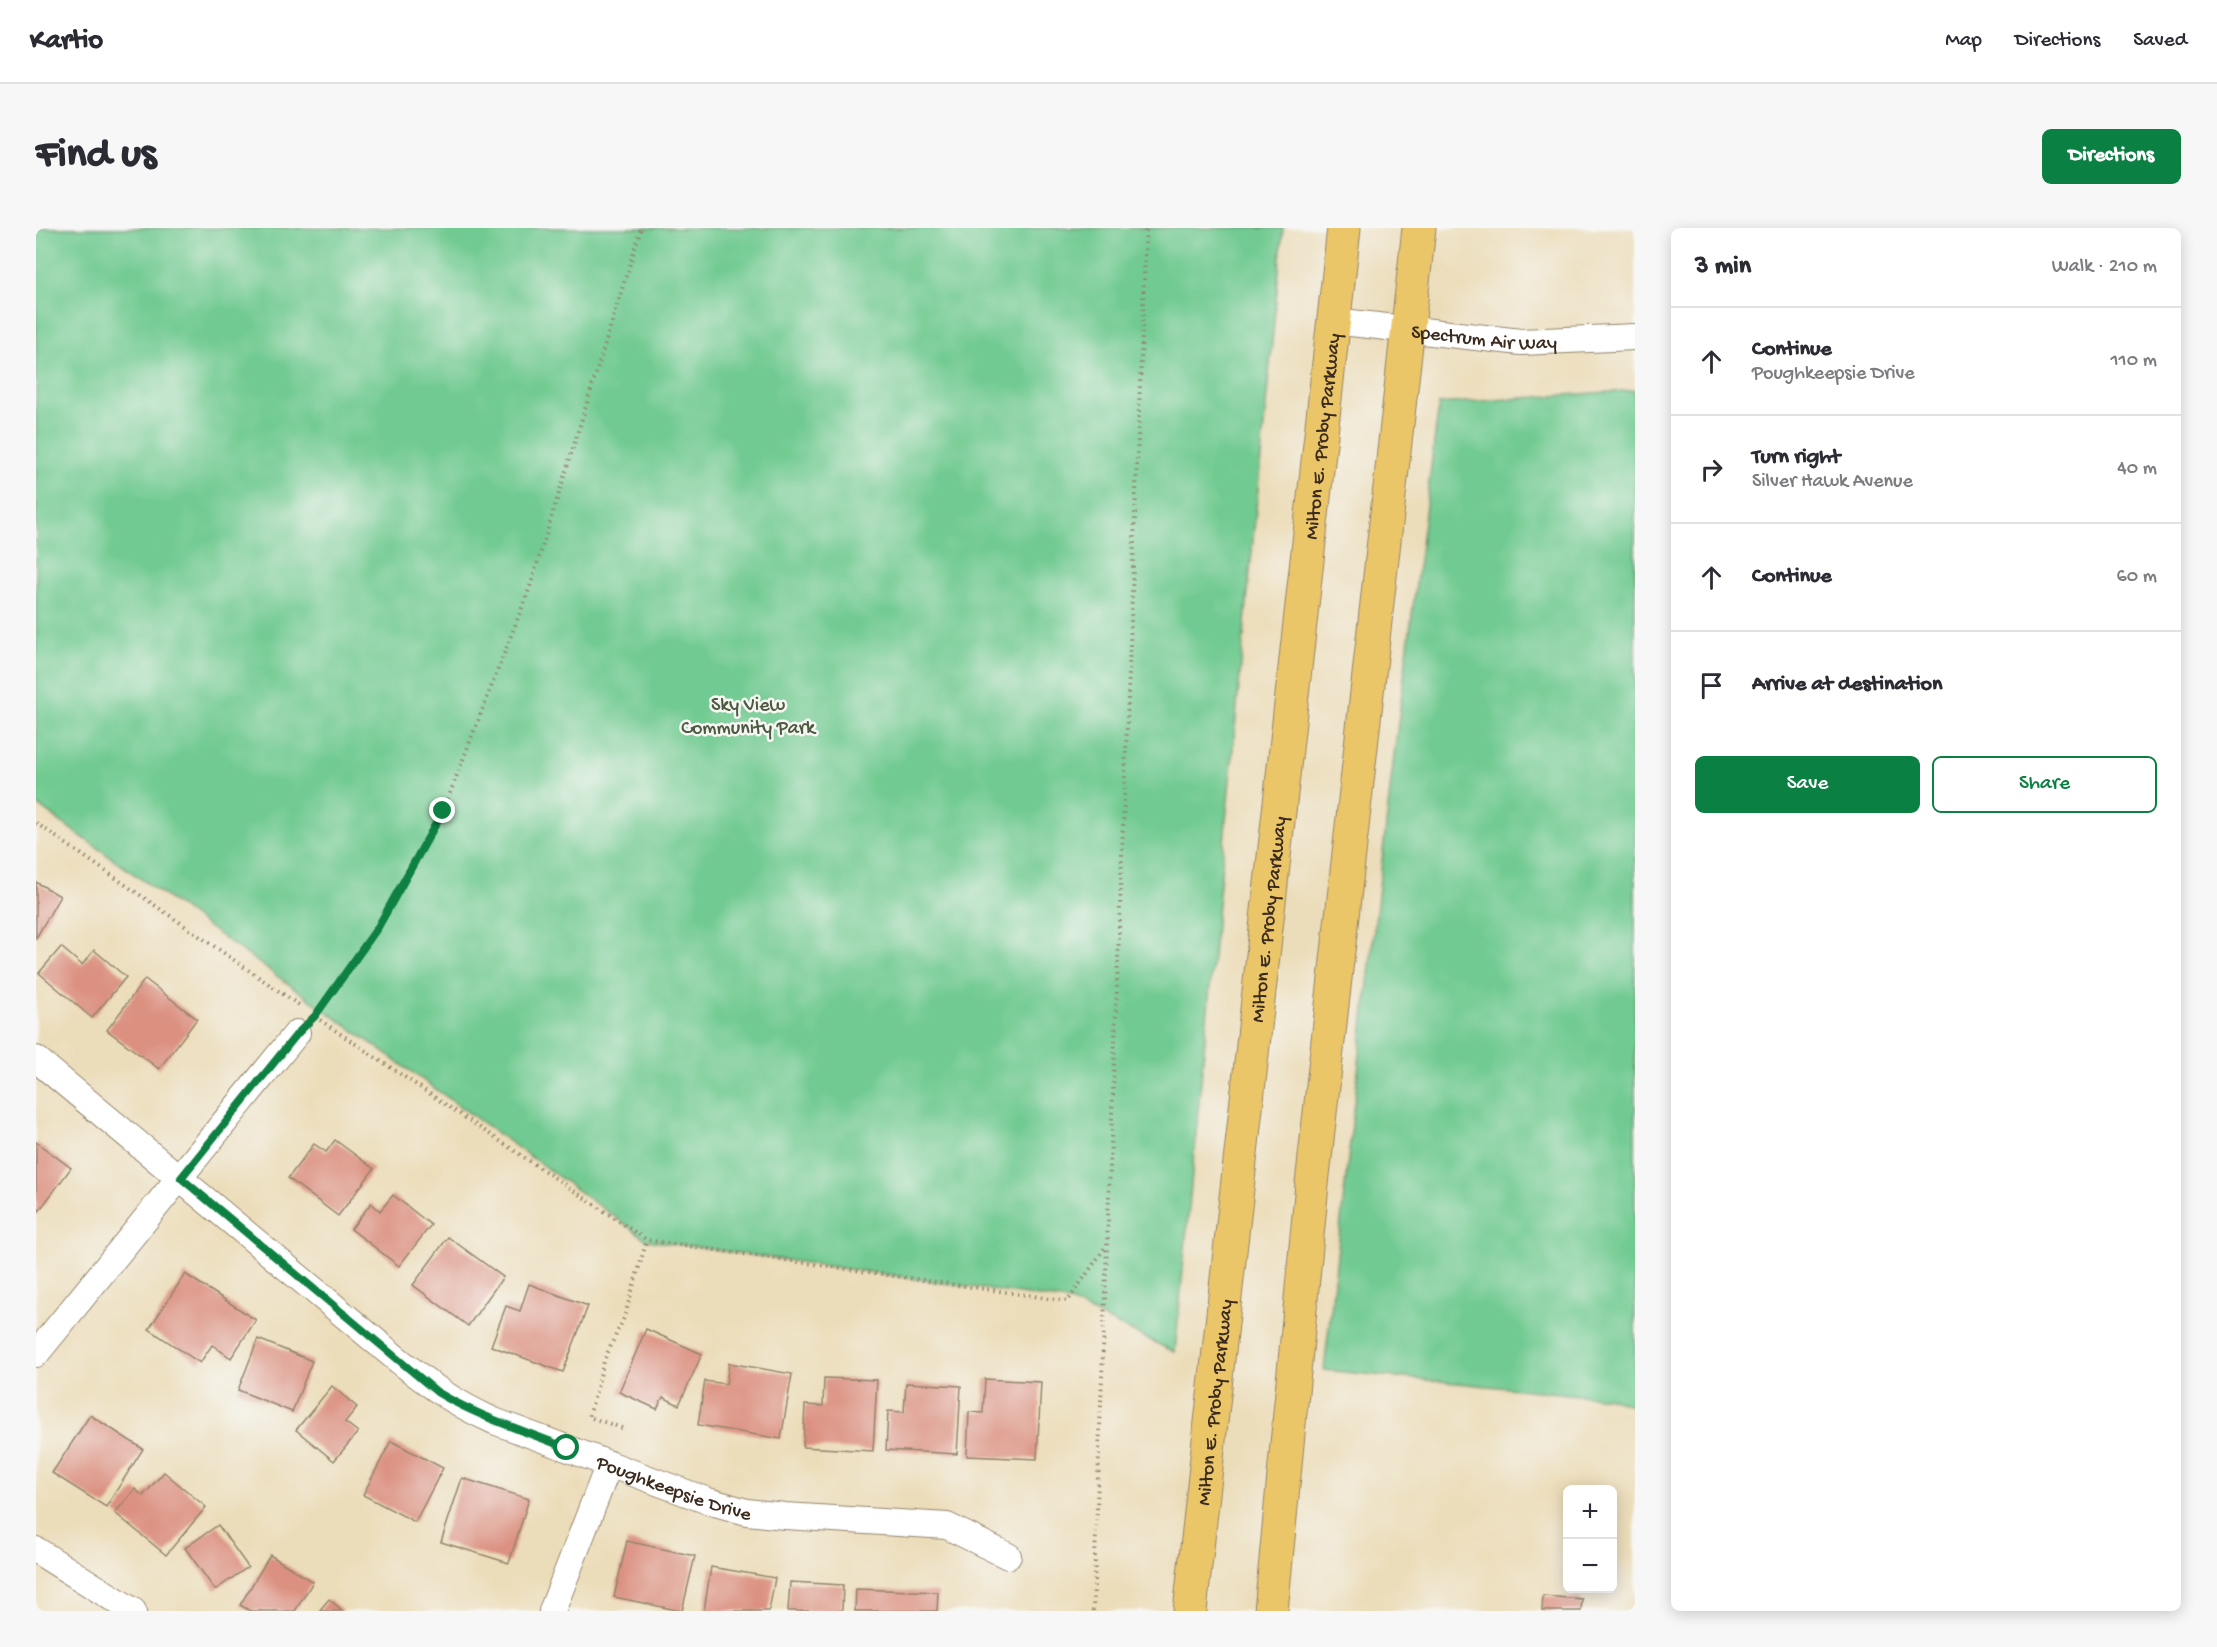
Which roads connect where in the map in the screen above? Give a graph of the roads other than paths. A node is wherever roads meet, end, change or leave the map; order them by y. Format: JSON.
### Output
{"nodes":[{"id":1,"x":1344,"y":228,"type":"edge"},
{"id":2,"x":1419,"y":228,"type":"edge"},
{"id":3,"x":1333,"y":321,"type":"junction"},
{"id":4,"x":1408,"y":329,"type":"junction"},
{"id":5,"x":1635,"y":337,"type":"edge"},
{"id":6,"x":297,"y":1034,"type":"road end"},
{"id":7,"x":36,"y":1059,"type":"edge"},
{"id":8,"x":181,"y":1178,"type":"junction"},
{"id":9,"x":36,"y":1354,"type":"edge"},
{"id":10,"x":609,"y":1464,"type":"junction"},
{"id":11,"x":36,"y":1550,"type":"edge"},
{"id":12,"x":1008,"y":1556,"type":"dead end"},
{"id":13,"x":133,"y":1611,"type":"edge"},
{"id":14,"x":552,"y":1611,"type":"edge"},
{"id":15,"x":1190,"y":1611,"type":"edge"},
{"id":16,"x":1271,"y":1611,"type":"edge"}],
"edges":[{"from":1,"to":3,"type":"highway","name":"Milton E. Proby Parkway"},
{"from":2,"to":4,"type":"highway"},
{"from":3,"to":4,"type":"street","name":"Spectrum Air Way"},
{"from":3,"to":15,"type":"highway","name":"Milton E. Proby Parkway"},
{"from":4,"to":5,"type":"street","name":"Spectrum Air Way"},
{"from":4,"to":16,"type":"highway"},
{"from":6,"to":8,"type":"street"},
{"from":7,"to":8,"type":"street","name":"Poughkeepsie Drive"},
{"from":8,"to":9,"type":"street"},
{"from":8,"to":10,"type":"street","name":"Poughkeepsie Drive"},
{"from":10,"to":12,"type":"street","name":"Poughkeepsie Drive"},
{"from":10,"to":14,"type":"street"},
{"from":11,"to":13,"type":"street"}]}
